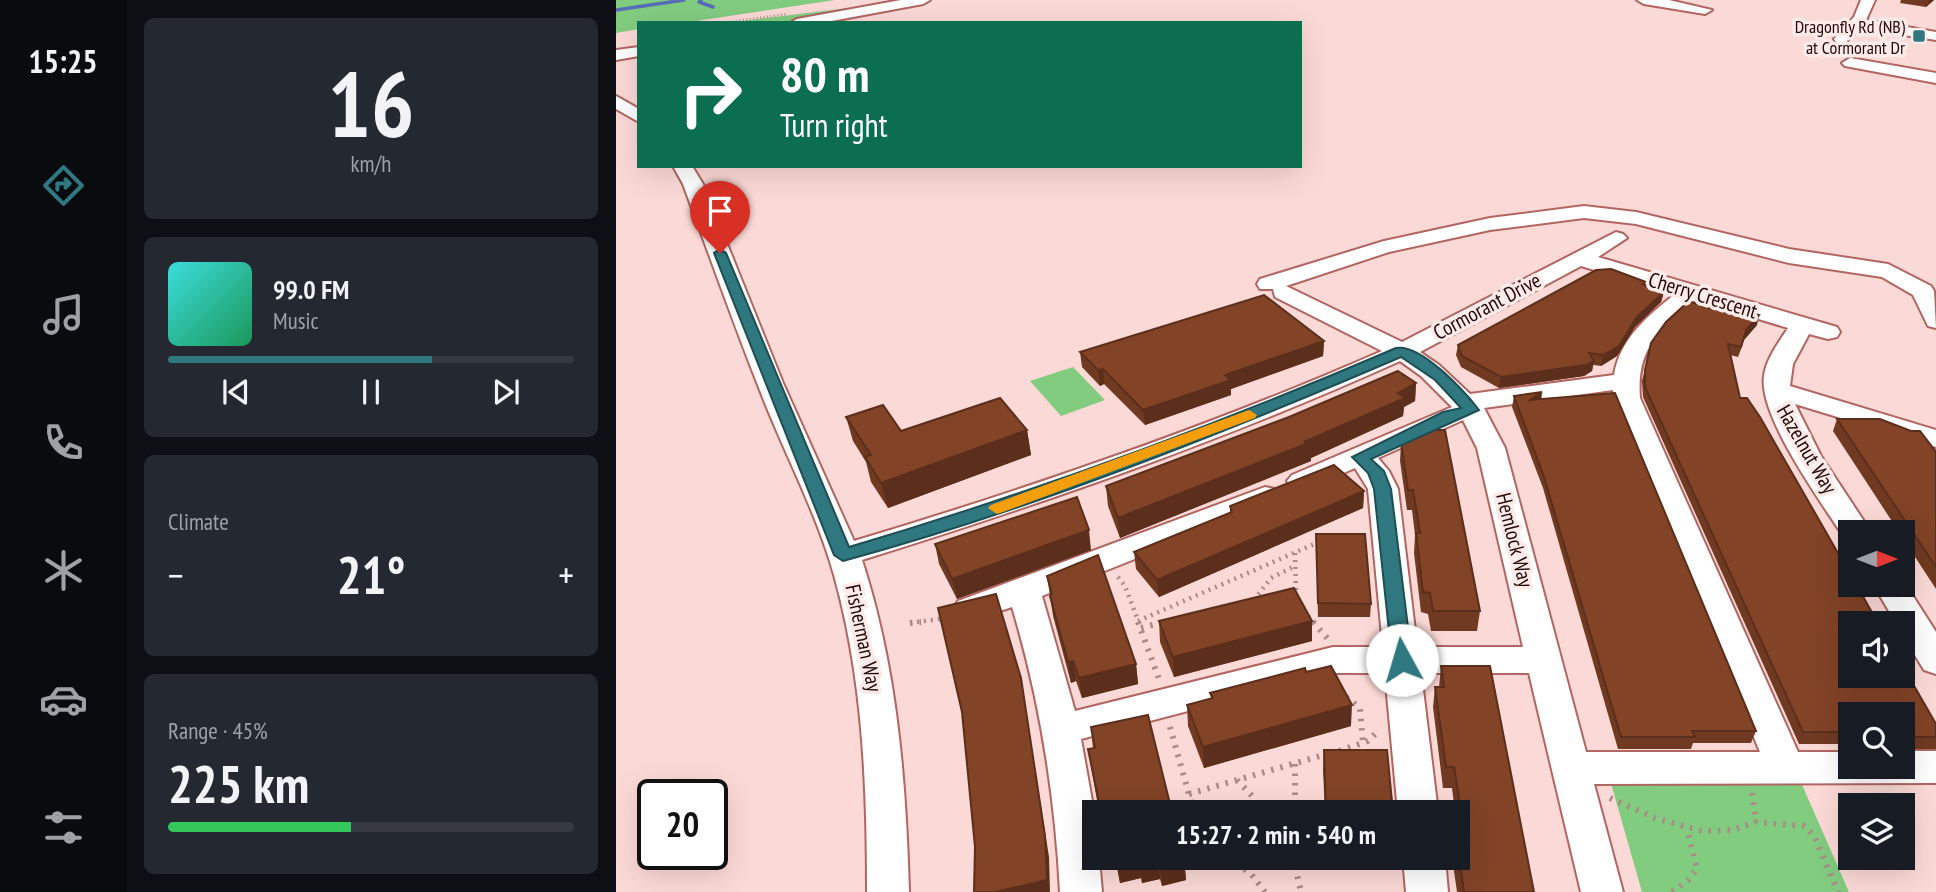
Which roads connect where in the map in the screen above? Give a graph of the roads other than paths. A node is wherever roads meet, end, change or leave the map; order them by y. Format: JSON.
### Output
{"nodes":[{"id":1,"x":923,"y":0,"type":"edge"},
{"id":2,"x":1644,"y":0,"type":"edge"},
{"id":3,"x":1868,"y":0,"type":"edge"},
{"id":4,"x":876,"y":9,"type":"junction"},
{"id":5,"x":1705,"y":10,"type":"dead end"},
{"id":6,"x":829,"y":20,"type":"edge"},
{"id":7,"x":907,"y":21,"type":"dead end"},
{"id":8,"x":1857,"y":23,"type":"junction"},
{"id":9,"x":1841,"y":39,"type":"dead end"},
{"id":10,"x":637,"y":51,"type":"edge"},
{"id":11,"x":1926,"y":51,"type":"edge"},
{"id":12,"x":616,"y":55,"type":"edge"},
{"id":13,"x":1850,"y":63,"type":"dead end"},
{"id":14,"x":1936,"y":78,"type":"edge"},
{"id":15,"x":616,"y":101,"type":"edge"},
{"id":16,"x":637,"y":116,"type":"edge"},
{"id":17,"x":683,"y":168,"type":"edge"},
{"id":18,"x":1616,"y":238,"type":"dead end"},
{"id":19,"x":1578,"y":258,"type":"junction"},
{"id":20,"x":1692,"y":292,"type":"junction"},
{"id":21,"x":1936,"y":321,"type":"edge"},
{"id":22,"x":1815,"y":328,"type":"joint"},
{"id":23,"x":1401,"y":351,"type":"junction"},
{"id":24,"x":1624,"y":381,"type":"junction"},
{"id":25,"x":1775,"y":390,"type":"junction"},
{"id":26,"x":1469,"y":407,"type":"junction"},
{"id":27,"x":1936,"y":439,"type":"edge"},
{"id":28,"x":1360,"y":457,"type":"junction"},
{"id":29,"x":1849,"y":520,"type":"edge"},
{"id":30,"x":843,"y":555,"type":"junction"},
{"id":31,"x":1024,"y":591,"type":"junction"},
{"id":32,"x":1897,"y":597,"type":"edge"},
{"id":33,"x":970,"y":609,"type":"edge"},
{"id":34,"x":1402,"y":660,"type":"junction"},
{"id":35,"x":1545,"y":660,"type":"junction"},
{"id":36,"x":1936,"y":661,"type":"edge"},
{"id":37,"x":1062,"y":729,"type":"junction"},
{"id":38,"x":1936,"y":767,"type":"edge"},
{"id":39,"x":1572,"y":768,"type":"junction"},
{"id":40,"x":1786,"y":768,"type":"junction"},
{"id":41,"x":1417,"y":800,"type":"edge"},
{"id":42,"x":1424,"y":870,"type":"edge"},
{"id":43,"x":888,"y":892,"type":"edge"},
{"id":44,"x":1081,"y":892,"type":"edge"},
{"id":45,"x":1427,"y":892,"type":"edge"},
{"id":46,"x":1602,"y":892,"type":"edge"}],
"edges":[{"from":1,"to":4,"type":"street"},
{"from":2,"to":5,"type":"street"},
{"from":3,"to":8,"type":"street"},
{"from":4,"to":6,"type":"street"},
{"from":4,"to":7,"type":"street"},
{"from":8,"to":9,"type":"street"},
{"from":8,"to":11,"type":"street"},
{"from":10,"to":12,"type":"street"},
{"from":11,"to":13,"type":"street"},
{"from":11,"to":14,"type":"street"},
{"from":15,"to":16,"type":"street"},
{"from":17,"to":30,"type":"street","name":"Fisherman Way"},
{"from":18,"to":19,"type":"street","name":"Cormorant Drive"},
{"from":19,"to":20,"type":"street","name":"Cherry Crescent"},
{"from":19,"to":23,"type":"street","name":"Cormorant Drive"},
{"from":20,"to":22,"type":"street","name":"Cherry Crescent"},
{"from":20,"to":24,"type":"street"},
{"from":21,"to":23,"type":"street","name":"Hemlock Way"},
{"from":22,"to":25,"type":"street","name":"Hazelnut Way"},
{"from":23,"to":26,"type":"street","name":"Hemlock Way"},
{"from":23,"to":30,"type":"street","name":"Cormorant Drive"},
{"from":24,"to":26,"type":"street"},
{"from":24,"to":40,"type":"street"},
{"from":25,"to":27,"type":"street"},
{"from":25,"to":29,"type":"street","name":"Hazelnut Way"},
{"from":26,"to":28,"type":"street"},
{"from":26,"to":35,"type":"street","name":"Hemlock Way"},
{"from":28,"to":31,"type":"street"},
{"from":28,"to":34,"type":"street"},
{"from":30,"to":43,"type":"street","name":"Fisherman Way"},
{"from":31,"to":33,"type":"street"},
{"from":31,"to":37,"type":"street"},
{"from":32,"to":36,"type":"street"},
{"from":34,"to":35,"type":"street"},
{"from":34,"to":37,"type":"street"},
{"from":34,"to":41,"type":"street"},
{"from":35,"to":39,"type":"street","name":"Hemlock Way"},
{"from":37,"to":44,"type":"street"},
{"from":38,"to":40,"type":"street"},
{"from":39,"to":40,"type":"street"},
{"from":39,"to":46,"type":"street","name":"Hemlock Way"},
{"from":42,"to":45,"type":"street"}]}
